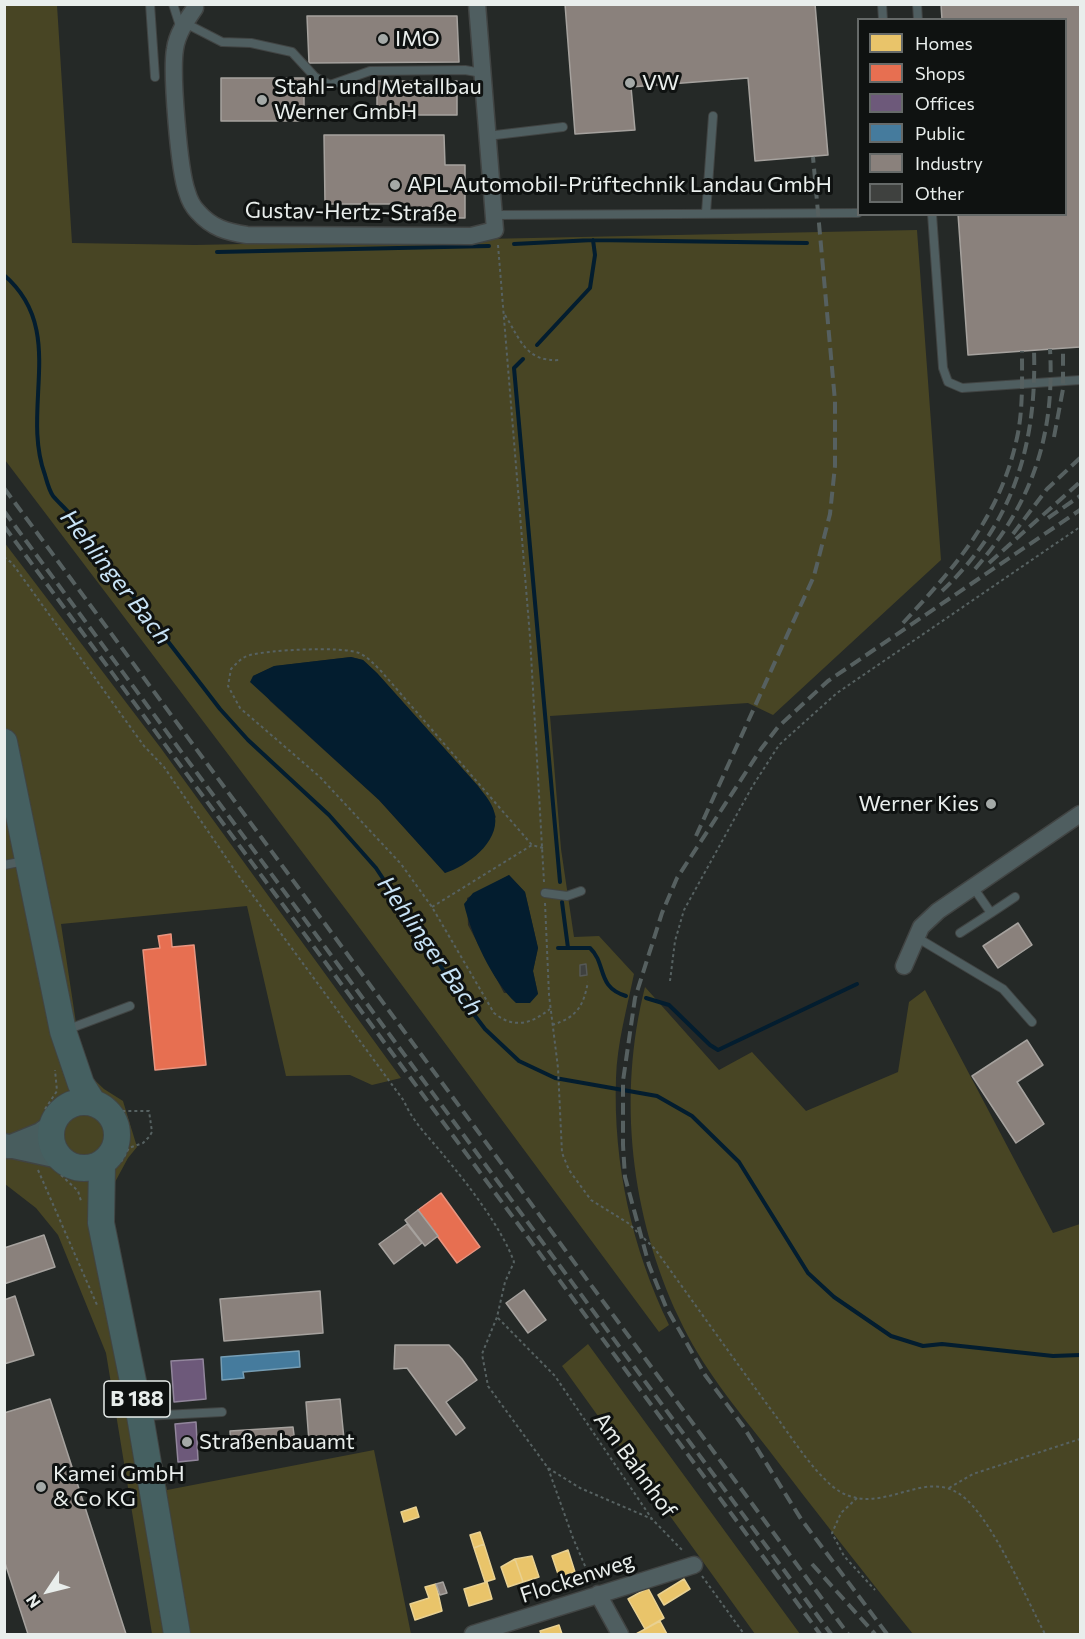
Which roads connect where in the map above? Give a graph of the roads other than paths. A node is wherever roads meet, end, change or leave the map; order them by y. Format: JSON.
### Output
{"nodes":[{"id":1,"x":150,"y":4,"type":"edge"},
{"id":2,"x":173,"y":4,"type":"edge"},
{"id":3,"x":477,"y":4,"type":"edge"},
{"id":4,"x":195,"y":8,"type":"dead end"},
{"id":5,"x":183,"y":26,"type":"junction"},
{"id":6,"x":482,"y":73,"type":"junction"},
{"id":7,"x":155,"y":77,"type":"dead end"},
{"id":8,"x":713,"y":116,"type":"dead end"},
{"id":9,"x":562,"y":127,"type":"dead end"},
{"id":10,"x":487,"y":136,"type":"junction"},
{"id":11,"x":706,"y":213,"type":"junction"},
{"id":12,"x":857,"y":213,"type":"edge"},
{"id":13,"x":932,"y":216,"type":"edge"},
{"id":14,"x":494,"y":223,"type":"junction"},
{"id":15,"x":1080,"y":380,"type":"edge"},
{"id":16,"x":4,"y":742,"type":"edge"},
{"id":17,"x":1080,"y":814,"type":"edge"},
{"id":18,"x":16,"y":862,"type":"edge"},
{"id":19,"x":973,"y":886,"type":"junction"},
{"id":20,"x":581,"y":891,"type":"dead end"},
{"id":21,"x":545,"y":893,"type":"road end"},
{"id":22,"x":1015,"y":897,"type":"dead end"},
{"id":23,"x":991,"y":913,"type":"junction"},
{"id":24,"x":960,"y":933,"type":"dead end"},
{"id":25,"x":916,"y":936,"type":"junction"},
{"id":26,"x":904,"y":966,"type":"dead end"},
{"id":27,"x":130,"y":1006,"type":"dead end"},
{"id":28,"x":1032,"y":1022,"type":"dead end"},
{"id":29,"x":63,"y":1031,"type":"junction"},
{"id":30,"x":56,"y":1099,"type":"junction"},
{"id":31,"x":101,"y":1103,"type":"junction"},
{"id":32,"x":15,"y":1148,"type":"edge"},
{"id":33,"x":62,"y":1165,"type":"junction"},
{"id":34,"x":92,"y":1194,"type":"junction"},
{"id":35,"x":222,"y":1412,"type":"dead end"},
{"id":36,"x":140,"y":1416,"type":"junction"},
{"id":37,"x":694,"y":1565,"type":"road end"},
{"id":38,"x":598,"y":1594,"type":"junction"},
{"id":39,"x":177,"y":1635,"type":"edge"},
{"id":40,"x":473,"y":1635,"type":"edge"},
{"id":41,"x":620,"y":1635,"type":"edge"}],
"edges":[{"from":1,"to":7,"type":"lane"},
{"from":2,"to":5,"type":"lane"},
{"from":3,"to":6,"type":"street"},
{"from":4,"to":5,"type":"street","name":"Gustav-Hertz-Straße"},
{"from":5,"to":6,"type":"lane"},
{"from":5,"to":14,"type":"street","name":"Gustav-Hertz-Straße"},
{"from":6,"to":10,"type":"street"},
{"from":8,"to":11,"type":"lane"},
{"from":9,"to":10,"type":"lane"},
{"from":10,"to":14,"type":"street"},
{"from":11,"to":12,"type":"lane"},
{"from":11,"to":14,"type":"lane"},
{"from":13,"to":15,"type":"lane"},
{"from":16,"to":18,"type":"main road"},
{"from":17,"to":19,"type":"street"},
{"from":18,"to":29,"type":"main road"},
{"from":19,"to":23,"type":"lane"},
{"from":19,"to":25,"type":"street"},
{"from":20,"to":21,"type":"lane"},
{"from":22,"to":23,"type":"lane"},
{"from":23,"to":24,"type":"lane"},
{"from":25,"to":26,"type":"street"},
{"from":25,"to":28,"type":"lane"},
{"from":27,"to":29,"type":"lane"},
{"from":29,"to":30,"type":"main road"},
{"from":29,"to":31,"type":"main road"},
{"from":30,"to":31,"type":"main road"},
{"from":30,"to":32,"type":"main road"},
{"from":30,"to":33,"type":"main road"},
{"from":31,"to":34,"type":"main road"},
{"from":32,"to":33,"type":"main road"},
{"from":33,"to":34,"type":"main road"},
{"from":34,"to":36,"type":"main road","number":"B 188"},
{"from":35,"to":36,"type":"lane"},
{"from":36,"to":39,"type":"main road","number":"B 188"},
{"from":37,"to":38,"type":"street","name":"Flockenweg"},
{"from":38,"to":40,"type":"street","name":"Flockenweg"},
{"from":38,"to":41,"type":"street"}]}
